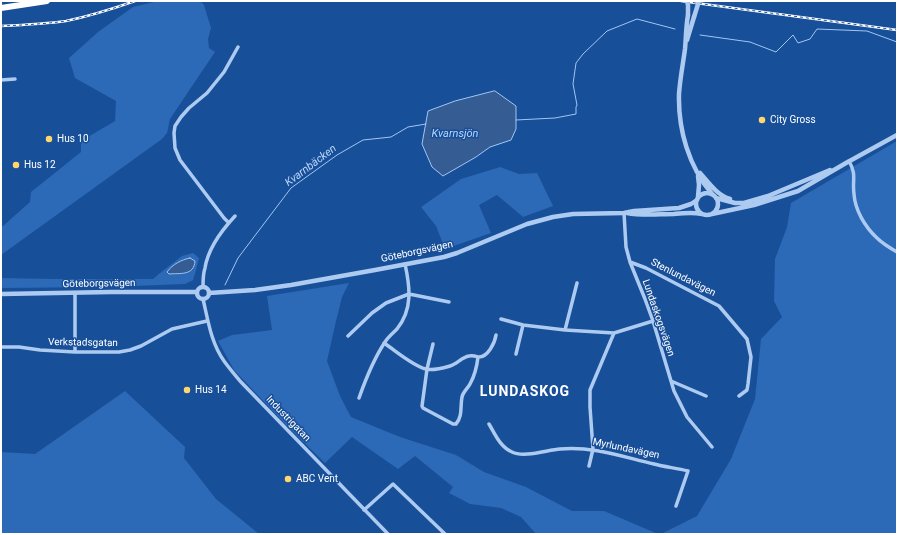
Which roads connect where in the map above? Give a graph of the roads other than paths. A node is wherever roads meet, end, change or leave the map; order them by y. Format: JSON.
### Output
{"nodes":[{"id":1,"x":47,"y":1,"type":"edge"},
{"id":2,"x":686,"y":1,"type":"edge"},
{"id":3,"x":699,"y":1,"type":"edge"},
{"id":4,"x":1,"y":8,"type":"edge"},
{"id":5,"x":238,"y":47,"type":"dead end"},
{"id":6,"x":685,"y":47,"type":"junction"},
{"id":7,"x":15,"y":79,"type":"dead end"},
{"id":8,"x":1,"y":80,"type":"edge"},
{"id":9,"x":897,"y":135,"type":"edge"},
{"id":10,"x":848,"y":162,"type":"junction"},
{"id":11,"x":694,"y":166,"type":"junction"},
{"id":12,"x":698,"y":174,"type":"junction"},
{"id":13,"x":804,"y":181,"type":"junction"},
{"id":14,"x":812,"y":183,"type":"junction"},
{"id":15,"x":714,"y":196,"type":"junction"},
{"id":16,"x":698,"y":198,"type":"junction"},
{"id":17,"x":775,"y":198,"type":"junction"},
{"id":18,"x":750,"y":201,"type":"junction"},
{"id":19,"x":624,"y":213,"type":"junction"},
{"id":20,"x":702,"y":214,"type":"junction"},
{"id":21,"x":712,"y":214,"type":"junction"},
{"id":22,"x":235,"y":216,"type":"dead end"},
{"id":23,"x":229,"y":223,"type":"junction"},
{"id":24,"x":897,"y":252,"type":"edge"},
{"id":25,"x":630,"y":262,"type":"junction"},
{"id":26,"x":405,"y":264,"type":"junction"},
{"id":27,"x":577,"y":283,"type":"dead end"},
{"id":28,"x":203,"y":287,"type":"junction"},
{"id":29,"x":197,"y":292,"type":"junction"},
{"id":30,"x":75,"y":293,"type":"junction"},
{"id":31,"x":209,"y":293,"type":"junction"},
{"id":32,"x":1,"y":294,"type":"edge"},
{"id":33,"x":409,"y":294,"type":"junction"},
{"id":34,"x":204,"y":299,"type":"junction"},
{"id":35,"x":449,"y":302,"type":"dead end"},
{"id":36,"x":501,"y":319,"type":"dead end"},
{"id":37,"x":653,"y":320,"type":"junction"},
{"id":38,"x":207,"y":321,"type":"junction"},
{"id":39,"x":523,"y":325,"type":"junction"},
{"id":40,"x":565,"y":330,"type":"junction"},
{"id":41,"x":614,"y":333,"type":"junction"},
{"id":42,"x":496,"y":335,"type":"dead end"},
{"id":43,"x":348,"y":336,"type":"dead end"},
{"id":44,"x":384,"y":343,"type":"junction"},
{"id":45,"x":433,"y":344,"type":"dead end"},
{"id":46,"x":1,"y":347,"type":"edge"},
{"id":47,"x":74,"y":352,"type":"junction"},
{"id":48,"x":516,"y":354,"type":"dead end"},
{"id":49,"x":478,"y":356,"type":"junction"},
{"id":50,"x":427,"y":369,"type":"junction"},
{"id":51,"x":671,"y":381,"type":"junction"},
{"id":52,"x":706,"y":396,"type":"dead end"},
{"id":53,"x":739,"y":396,"type":"dead end"},
{"id":54,"x":359,"y":398,"type":"dead end"},
{"id":55,"x":489,"y":424,"type":"dead end"},
{"id":56,"x":712,"y":447,"type":"dead end"},
{"id":57,"x":593,"y":449,"type":"junction"},
{"id":58,"x":589,"y":466,"type":"dead end"},
{"id":59,"x":676,"y":506,"type":"dead end"},
{"id":60,"x":364,"y":510,"type":"junction"},
{"id":61,"x":388,"y":534,"type":"edge"},
{"id":62,"x":445,"y":534,"type":"edge"}],
"edges":[{"from":1,"to":4,"type":"highway"},
{"from":2,"to":6,"type":"street","bridge":true},
{"from":3,"to":6,"type":"street","bridge":true},
{"from":5,"to":23,"type":"street"},
{"from":6,"to":11,"type":"street"},
{"from":7,"to":8,"type":"street"},
{"from":9,"to":10,"type":"street"},
{"from":10,"to":13,"type":"street"},
{"from":10,"to":14,"type":"street"},
{"from":10,"to":24,"type":"street"},
{"from":11,"to":12,"type":"street"},
{"from":11,"to":18,"type":"street"},
{"from":12,"to":15,"type":"street"},
{"from":12,"to":16,"type":"street"},
{"from":13,"to":14,"type":"street"},
{"from":13,"to":17,"type":"street"},
{"from":13,"to":18,"type":"street"},
{"from":14,"to":17,"type":"street"},
{"from":15,"to":16,"type":"street"},
{"from":15,"to":18,"type":"street"},
{"from":15,"to":21,"type":"street"},
{"from":16,"to":19,"type":"street","name":"Göteborgsvägen"},
{"from":16,"to":20,"type":"street"},
{"from":17,"to":21,"type":"street"},
{"from":19,"to":20,"type":"street","name":"Göteborgsvägen"},
{"from":19,"to":25,"type":"street","name":"Lundaskogsvägen"},
{"from":19,"to":26,"type":"street","name":"Göteborgsvägen"},
{"from":20,"to":21,"type":"street"},
{"from":22,"to":23,"type":"street"},
{"from":23,"to":28,"type":"street"},
{"from":25,"to":37,"type":"street","name":"Lundaskogsvägen"},
{"from":25,"to":53,"type":"street","name":"Stenlundavägen"},
{"from":26,"to":31,"type":"street","name":"Göteborgsvägen"},
{"from":26,"to":33,"type":"street"},
{"from":27,"to":40,"type":"street"},
{"from":28,"to":29,"type":"street"},
{"from":28,"to":31,"type":"street"},
{"from":29,"to":30,"type":"street","name":"Göteborgsvägen"},
{"from":29,"to":34,"type":"street"},
{"from":30,"to":32,"type":"street","name":"Göteborgsvägen"},
{"from":30,"to":47,"type":"street"},
{"from":31,"to":34,"type":"street"},
{"from":33,"to":35,"type":"street"},
{"from":33,"to":43,"type":"street"},
{"from":33,"to":44,"type":"street"},
{"from":34,"to":38,"type":"street","name":"Industrigatan"},
{"from":36,"to":39,"type":"street"},
{"from":37,"to":41,"type":"street"},
{"from":37,"to":51,"type":"street","name":"Lundaskogsvägen"},
{"from":38,"to":47,"type":"street","name":"Verkstadsgatan"},
{"from":38,"to":60,"type":"street","name":"Industrigatan"},
{"from":39,"to":40,"type":"street"},
{"from":39,"to":48,"type":"street"},
{"from":40,"to":41,"type":"street"},
{"from":41,"to":57,"type":"street"},
{"from":42,"to":49,"type":"street"},
{"from":44,"to":50,"type":"street"},
{"from":44,"to":54,"type":"street"},
{"from":45,"to":50,"type":"street"},
{"from":46,"to":47,"type":"street","name":"Verkstadsgatan"},
{"from":49,"to":50,"type":"street"},
{"from":49,"to":50,"type":"street"},
{"from":51,"to":52,"type":"street"},
{"from":51,"to":56,"type":"street","name":"Lundaskogsvägen"},
{"from":55,"to":57,"type":"street","name":"Myrlundavägen"},
{"from":57,"to":58,"type":"street"},
{"from":57,"to":59,"type":"street","name":"Myrlundavägen"},
{"from":60,"to":61,"type":"street","name":"Industrigatan"},
{"from":60,"to":62,"type":"street"}]}
